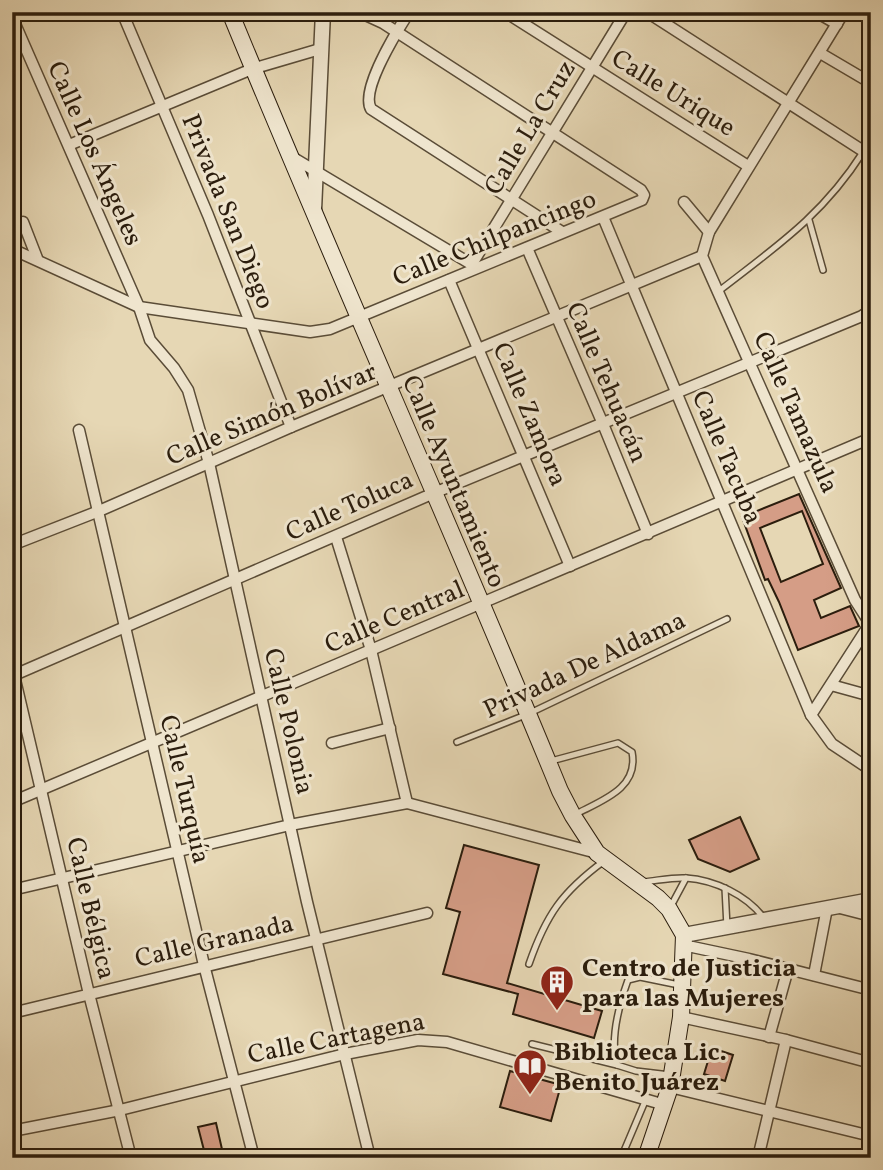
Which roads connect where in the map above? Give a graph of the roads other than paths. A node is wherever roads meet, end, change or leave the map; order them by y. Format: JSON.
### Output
{"nodes":[{"id":1,"x":122,"y":12,"type":"edge"},
{"id":2,"x":230,"y":12,"type":"edge"},
{"id":3,"x":323,"y":12,"type":"edge"},
{"id":4,"x":359,"y":12,"type":"edge"},
{"id":5,"x":409,"y":12,"type":"edge"},
{"id":6,"x":505,"y":12,"type":"edge"},
{"id":7,"x":626,"y":12,"type":"edge"},
{"id":8,"x":647,"y":12,"type":"edge"},
{"id":9,"x":816,"y":12,"type":"edge"},
{"id":10,"x":844,"y":12,"type":"edge"},
{"id":11,"x":12,"y":17,"type":"edge"},
{"id":12,"x":837,"y":24,"type":"junction"},
{"id":13,"x":396,"y":32,"type":"junction"},
{"id":14,"x":320,"y":49,"type":"junction"},
{"id":15,"x":820,"y":53,"type":"junction"},
{"id":16,"x":592,"y":68,"type":"junction"},
{"id":17,"x":252,"y":69,"type":"junction"},
{"id":18,"x":871,"y":83,"type":"edge"},
{"id":19,"x":788,"y":103,"type":"junction"},
{"id":20,"x":162,"y":106,"type":"junction"},
{"id":21,"x":552,"y":133,"type":"junction"},
{"id":22,"x":68,"y":145,"type":"junction"},
{"id":23,"x":867,"y":154,"type":"edge"},
{"id":24,"x":292,"y":157,"type":"junction"},
{"id":25,"x":748,"y":166,"type":"junction"},
{"id":26,"x":315,"y":170,"type":"junction"},
{"id":27,"x":512,"y":199,"type":"junction"},
{"id":28,"x":684,"y":202,"type":"dead end"},
{"id":29,"x":314,"y":211,"type":"junction"},
{"id":30,"x":603,"y":217,"type":"junction"},
{"id":31,"x":809,"y":220,"type":"junction"},
{"id":32,"x":23,"y":222,"type":"dead end"},
{"id":33,"x":562,"y":232,"type":"junction"},
{"id":34,"x":709,"y":232,"type":"junction"},
{"id":35,"x":527,"y":248,"type":"junction"},
{"id":36,"x":12,"y":249,"type":"edge"},
{"id":37,"x":702,"y":256,"type":"junction"},
{"id":38,"x":37,"y":258,"type":"junction"},
{"id":39,"x":475,"y":266,"type":"junction"},
{"id":40,"x":823,"y":270,"type":"dead end"},
{"id":41,"x":449,"y":280,"type":"junction"},
{"id":42,"x":632,"y":285,"type":"junction"},
{"id":43,"x":719,"y":291,"type":"junction"},
{"id":44,"x":139,"y":307,"type":"junction"},
{"id":45,"x":868,"y":316,"type":"edge"},
{"id":46,"x":357,"y":317,"type":"junction"},
{"id":47,"x":555,"y":317,"type":"junction"},
{"id":48,"x":249,"y":321,"type":"junction"},
{"id":49,"x":479,"y":349,"type":"junction"},
{"id":50,"x":750,"y":363,"type":"junction"},
{"id":51,"x":388,"y":388,"type":"junction"},
{"id":52,"x":677,"y":394,"type":"junction"},
{"id":53,"x":603,"y":424,"type":"junction"},
{"id":54,"x":291,"y":427,"type":"junction"},
{"id":55,"x":79,"y":430,"type":"dead end"},
{"id":56,"x":871,"y":438,"type":"edge"},
{"id":57,"x":525,"y":456,"type":"junction"},
{"id":58,"x":209,"y":464,"type":"junction"},
{"id":59,"x":799,"y":470,"type":"junction"},
{"id":60,"x":434,"y":493,"type":"junction"},
{"id":61,"x":722,"y":502,"type":"junction"},
{"id":62,"x":99,"y":511,"type":"junction"},
{"id":63,"x":648,"y":534,"type":"junction"},
{"id":64,"x":336,"y":537,"type":"junction"},
{"id":65,"x":12,"y":545,"type":"edge"},
{"id":66,"x":570,"y":566,"type":"junction"},
{"id":67,"x":234,"y":581,"type":"junction"},
{"id":68,"x":481,"y":604,"type":"junction"},
{"id":69,"x":727,"y":619,"type":"dead end"},
{"id":70,"x":870,"y":624,"type":"edge"},
{"id":71,"x":126,"y":628,"type":"junction"},
{"id":72,"x":372,"y":650,"type":"junction"},
{"id":73,"x":13,"y":673,"type":"edge"},
{"id":74,"x":831,"y":685,"type":"junction"},
{"id":75,"x":871,"y":696,"type":"edge"},
{"id":76,"x":260,"y":698,"type":"junction"},
{"id":77,"x":528,"y":714,"type":"junction"},
{"id":78,"x":811,"y":715,"type":"junction"},
{"id":79,"x":390,"y":728,"type":"junction"},
{"id":80,"x":457,"y":742,"type":"dead end"},
{"id":81,"x":151,"y":743,"type":"junction"},
{"id":82,"x":332,"y":743,"type":"dead end"},
{"id":83,"x":548,"y":762,"type":"junction"},
{"id":84,"x":871,"y":769,"type":"edge"},
{"id":85,"x":41,"y":790,"type":"junction"},
{"id":86,"x":12,"y":803,"type":"edge"},
{"id":87,"x":407,"y":803,"type":"junction"},
{"id":88,"x":573,"y":816,"type":"junction"},
{"id":89,"x":290,"y":825,"type":"junction"},
{"id":90,"x":177,"y":850,"type":"junction"},
{"id":91,"x":602,"y":856,"type":"junction"},
{"id":92,"x":686,"y":878,"type":"junction"},
{"id":93,"x":62,"y":879,"type":"junction"},
{"id":94,"x":640,"y":883,"type":"junction"},
{"id":95,"x":724,"y":888,"type":"junction"},
{"id":96,"x":12,"y":890,"type":"edge"},
{"id":97,"x":871,"y":900,"type":"edge"},
{"id":98,"x":832,"y":907,"type":"junction"},
{"id":99,"x":669,"y":909,"type":"junction"},
{"id":100,"x":427,"y":913,"type":"dead end"},
{"id":101,"x":871,"y":916,"type":"edge"},
{"id":102,"x":765,"y":920,"type":"junction"},
{"id":103,"x":727,"y":927,"type":"junction"},
{"id":104,"x":317,"y":939,"type":"junction"},
{"id":105,"x":683,"y":940,"type":"junction"},
{"id":106,"x":529,"y":964,"type":"dead end"},
{"id":107,"x":204,"y":965,"type":"junction"},
{"id":108,"x":788,"y":969,"type":"junction"},
{"id":109,"x":814,"y":975,"type":"junction"},
{"id":110,"x":682,"y":986,"type":"junction"},
{"id":111,"x":871,"y":990,"type":"edge"},
{"id":112,"x":89,"y":994,"type":"junction"},
{"id":113,"x":12,"y":1013,"type":"edge"},
{"id":114,"x":681,"y":1017,"type":"junction"},
{"id":115,"x":769,"y":1037,"type":"junction"},
{"id":116,"x":786,"y":1040,"type":"junction"},
{"id":117,"x":532,"y":1044,"type":"dead end"},
{"id":118,"x":345,"y":1054,"type":"junction"},
{"id":119,"x":871,"y":1063,"type":"edge"},
{"id":120,"x":617,"y":1065,"type":"junction"},
{"id":121,"x":234,"y":1080,"type":"junction"},
{"id":122,"x":671,"y":1081,"type":"junction"},
{"id":123,"x":646,"y":1099,"type":"junction"},
{"id":124,"x":665,"y":1105,"type":"junction"},
{"id":125,"x":120,"y":1110,"type":"junction"},
{"id":126,"x":770,"y":1111,"type":"junction"},
{"id":127,"x":12,"y":1131,"type":"edge"},
{"id":128,"x":871,"y":1136,"type":"edge"},
{"id":129,"x":651,"y":1157,"type":"edge"},
{"id":130,"x":131,"y":1158,"type":"edge"},
{"id":131,"x":254,"y":1158,"type":"edge"},
{"id":132,"x":370,"y":1158,"type":"edge"},
{"id":133,"x":621,"y":1158,"type":"edge"},
{"id":134,"x":758,"y":1158,"type":"edge"}],
"edges":[{"from":1,"to":20,"type":"street","name":"Privada San Diego"},
{"from":2,"to":17,"type":"main road","name":"Calle Ayuntamiento"},
{"from":3,"to":14,"type":"street"},
{"from":4,"to":13,"type":"street"},
{"from":5,"to":13,"type":"street"},
{"from":6,"to":16,"type":"street","name":"Calle Urique"},
{"from":7,"to":16,"type":"street","name":"Calle La Cruz"},
{"from":8,"to":19,"type":"street"},
{"from":9,"to":12,"type":"street"},
{"from":10,"to":12,"type":"street"},
{"from":11,"to":22,"type":"street","name":"Calle Los Ángeles"},
{"from":12,"to":15,"type":"street"},
{"from":13,"to":21,"type":"street"},
{"from":13,"to":27,"type":"street"},
{"from":14,"to":17,"type":"street"},
{"from":14,"to":26,"type":"street"},
{"from":15,"to":18,"type":"street"},
{"from":15,"to":19,"type":"street"},
{"from":16,"to":21,"type":"street","name":"Calle La Cruz"},
{"from":16,"to":25,"type":"street","name":"Calle Urique"},
{"from":17,"to":20,"type":"street"},
{"from":17,"to":24,"type":"main road","name":"Calle Ayuntamiento"},
{"from":19,"to":23,"type":"street"},
{"from":19,"to":25,"type":"street"},
{"from":20,"to":22,"type":"street"},
{"from":20,"to":48,"type":"street","name":"Privada San Diego"},
{"from":21,"to":27,"type":"street","name":"Calle La Cruz"},
{"from":21,"to":30,"type":"street","name":"Calle Chilpancingo"},
{"from":22,"to":44,"type":"street","name":"Calle Los Ángeles"},
{"from":23,"to":31,"type":"lane"},
{"from":24,"to":26,"type":"street"},
{"from":24,"to":29,"type":"main road","name":"Calle Ayuntamiento"},
{"from":25,"to":34,"type":"street"},
{"from":26,"to":29,"type":"street"},
{"from":26,"to":39,"type":"street"},
{"from":27,"to":33,"type":"street"},
{"from":27,"to":39,"type":"street","name":"Calle La Cruz"},
{"from":28,"to":34,"type":"street"},
{"from":29,"to":46,"type":"main road","name":"Calle Ayuntamiento"},
{"from":30,"to":33,"type":"street","name":"Calle Chilpancingo"},
{"from":30,"to":42,"type":"street","name":"Calle Tacuba"},
{"from":31,"to":40,"type":"lane"},
{"from":31,"to":43,"type":"lane"},
{"from":32,"to":38,"type":"street"},
{"from":33,"to":35,"type":"street","name":"Calle Chilpancingo"},
{"from":34,"to":37,"type":"street"},
{"from":35,"to":39,"type":"street","name":"Calle Chilpancingo"},
{"from":35,"to":47,"type":"street","name":"Calle Tehuacán"},
{"from":36,"to":38,"type":"street","name":"Calle Chilpancingo"},
{"from":37,"to":42,"type":"street","name":"Calle Simón Bolívar"},
{"from":37,"to":43,"type":"street","name":"Calle Tamazula"},
{"from":38,"to":44,"type":"street","name":"Calle Chilpancingo"},
{"from":39,"to":41,"type":"street","name":"Calle Chilpancingo"},
{"from":41,"to":46,"type":"street","name":"Calle Chilpancingo"},
{"from":41,"to":49,"type":"street","name":"Calle Zamora"},
{"from":42,"to":47,"type":"street","name":"Calle Simón Bolívar"},
{"from":42,"to":52,"type":"street","name":"Calle Tacuba"},
{"from":43,"to":50,"type":"street","name":"Calle Tamazula"},
{"from":44,"to":48,"type":"street","name":"Calle Chilpancingo"},
{"from":44,"to":58,"type":"street","name":"Calle Polonia"},
{"from":45,"to":50,"type":"street","name":"Calle Toluca"},
{"from":46,"to":48,"type":"street","name":"Calle Chilpancingo"},
{"from":46,"to":51,"type":"main road","name":"Calle Ayuntamiento"},
{"from":47,"to":49,"type":"street","name":"Calle Simón Bolívar"},
{"from":47,"to":53,"type":"street","name":"Calle Tehuacán"},
{"from":48,"to":54,"type":"street","name":"Privada San Diego"},
{"from":49,"to":51,"type":"street","name":"Calle Simón Bolívar"},
{"from":49,"to":57,"type":"street","name":"Calle Zamora"},
{"from":50,"to":52,"type":"street","name":"Calle Toluca"},
{"from":50,"to":59,"type":"street","name":"Calle Tamazula"},
{"from":51,"to":54,"type":"street","name":"Calle Simón Bolívar"},
{"from":51,"to":60,"type":"main road","name":"Calle Ayuntamiento"},
{"from":52,"to":53,"type":"street","name":"Calle Toluca"},
{"from":52,"to":61,"type":"street","name":"Calle Tacuba"},
{"from":53,"to":57,"type":"street","name":"Calle Toluca"},
{"from":53,"to":63,"type":"street","name":"Calle Tehuacán"},
{"from":54,"to":58,"type":"street","name":"Calle Simón Bolívar"},
{"from":55,"to":62,"type":"street","name":"Calle Turquía"},
{"from":56,"to":59,"type":"street","name":"Calle Central"},
{"from":57,"to":60,"type":"street","name":"Calle Toluca"},
{"from":57,"to":66,"type":"street","name":"Calle Zamora"},
{"from":58,"to":62,"type":"street","name":"Calle Simón Bolívar"},
{"from":58,"to":67,"type":"street","name":"Calle Polonia"},
{"from":59,"to":61,"type":"street","name":"Calle Central"},
{"from":59,"to":70,"type":"street","name":"Calle Tamazula"},
{"from":60,"to":64,"type":"street","name":"Calle Toluca"},
{"from":60,"to":68,"type":"main road","name":"Calle Ayuntamiento"},
{"from":61,"to":63,"type":"street","name":"Calle Central"},
{"from":61,"to":78,"type":"street","name":"Calle Tacuba"},
{"from":62,"to":65,"type":"street","name":"Calle Simón Bolívar"},
{"from":62,"to":71,"type":"street","name":"Calle Turquía"},
{"from":63,"to":66,"type":"street","name":"Calle Central"},
{"from":64,"to":67,"type":"street","name":"Calle Toluca"},
{"from":64,"to":72,"type":"street"},
{"from":66,"to":68,"type":"street","name":"Calle Central"},
{"from":67,"to":71,"type":"street","name":"Calle Toluca"},
{"from":67,"to":76,"type":"street","name":"Calle Polonia"},
{"from":68,"to":72,"type":"street","name":"Calle Central"},
{"from":68,"to":77,"type":"main road","name":"Calle Ayuntamiento"},
{"from":69,"to":77,"type":"lane","name":"Privada De Aldama"},
{"from":70,"to":74,"type":"street"},
{"from":71,"to":73,"type":"street","name":"Calle Toluca"},
{"from":71,"to":81,"type":"street","name":"Calle Turquía"},
{"from":72,"to":76,"type":"street","name":"Calle Central"},
{"from":72,"to":79,"type":"street"},
{"from":73,"to":85,"type":"street","name":"Calle Bélgica"},
{"from":74,"to":75,"type":"street"},
{"from":74,"to":78,"type":"street"},
{"from":76,"to":81,"type":"street","name":"Calle Central"},
{"from":76,"to":89,"type":"street","name":"Calle Polonia"},
{"from":77,"to":80,"type":"lane","name":"Privada De Aldama"},
{"from":77,"to":83,"type":"main road","name":"Calle Ayuntamiento"},
{"from":78,"to":84,"type":"street","name":"Calle Tacuba"},
{"from":79,"to":82,"type":"street"},
{"from":79,"to":87,"type":"street"},
{"from":81,"to":85,"type":"street","name":"Calle Central"},
{"from":81,"to":90,"type":"street","name":"Calle Turquía"},
{"from":83,"to":88,"type":"main road","name":"Calle Ayuntamiento"},
{"from":83,"to":88,"type":"lane"},
{"from":85,"to":86,"type":"street","name":"Calle Central"},
{"from":85,"to":93,"type":"street","name":"Calle Bélgica"},
{"from":87,"to":89,"type":"street"},
{"from":87,"to":91,"type":"street"},
{"from":88,"to":91,"type":"main road","name":"Calle Ayuntamiento"},
{"from":89,"to":90,"type":"street"},
{"from":89,"to":104,"type":"street","name":"Calle Polonia"},
{"from":90,"to":93,"type":"street"},
{"from":90,"to":107,"type":"street","name":"Calle Turquía"},
{"from":91,"to":94,"type":"main road","name":"Calle Ayuntamiento"},
{"from":91,"to":106,"type":"lane"},
{"from":92,"to":94,"type":"lane"},
{"from":92,"to":95,"type":"lane"},
{"from":92,"to":99,"type":"lane"},
{"from":93,"to":96,"type":"street"},
{"from":93,"to":112,"type":"street","name":"Calle Bélgica"},
{"from":94,"to":99,"type":"main road","name":"Calle Ayuntamiento"},
{"from":95,"to":102,"type":"lane"},
{"from":95,"to":103,"type":"lane"},
{"from":97,"to":98,"type":"street"},
{"from":98,"to":101,"type":"street"},
{"from":98,"to":102,"type":"street"},
{"from":98,"to":109,"type":"street"},
{"from":99,"to":105,"type":"main road","name":"Calle Ayuntamiento"},
{"from":100,"to":104,"type":"street","name":"Calle Granada"},
{"from":102,"to":103,"type":"street"},
{"from":103,"to":105,"type":"street"},
{"from":104,"to":107,"type":"street","name":"Calle Granada"},
{"from":104,"to":118,"type":"street","name":"Calle Polonia"},
{"from":105,"to":108,"type":"street"},
{"from":105,"to":110,"type":"main road"},
{"from":107,"to":112,"type":"street","name":"Calle Granada"},
{"from":107,"to":121,"type":"street","name":"Calle Turquía"},
{"from":108,"to":109,"type":"street"},
{"from":108,"to":115,"type":"street"},
{"from":109,"to":111,"type":"street"},
{"from":110,"to":114,"type":"main road"},
{"from":110,"to":120,"type":"lane"},
{"from":112,"to":113,"type":"street","name":"Calle Granada"},
{"from":112,"to":125,"type":"street","name":"Calle Bélgica"},
{"from":114,"to":115,"type":"street"},
{"from":114,"to":122,"type":"main road"},
{"from":115,"to":116,"type":"street"},
{"from":116,"to":119,"type":"street"},
{"from":116,"to":126,"type":"street"},
{"from":117,"to":120,"type":"lane"},
{"from":118,"to":121,"type":"street","name":"Calle Cartagena"},
{"from":118,"to":123,"type":"street","name":"Calle Cartagena"},
{"from":118,"to":132,"type":"street","name":"Calle Polonia"},
{"from":120,"to":122,"type":"lane"},
{"from":121,"to":125,"type":"street","name":"Calle Cartagena"},
{"from":121,"to":131,"type":"street","name":"Calle Turquía"},
{"from":122,"to":124,"type":"main road"},
{"from":122,"to":126,"type":"street"},
{"from":123,"to":124,"type":"street","name":"Calle Cartagena"},
{"from":123,"to":133,"type":"lane"},
{"from":124,"to":129,"type":"main road"},
{"from":125,"to":127,"type":"street","name":"Calle Cartagena"},
{"from":125,"to":130,"type":"street","name":"Calle Bélgica"},
{"from":126,"to":128,"type":"street"},
{"from":126,"to":134,"type":"street"}]}
